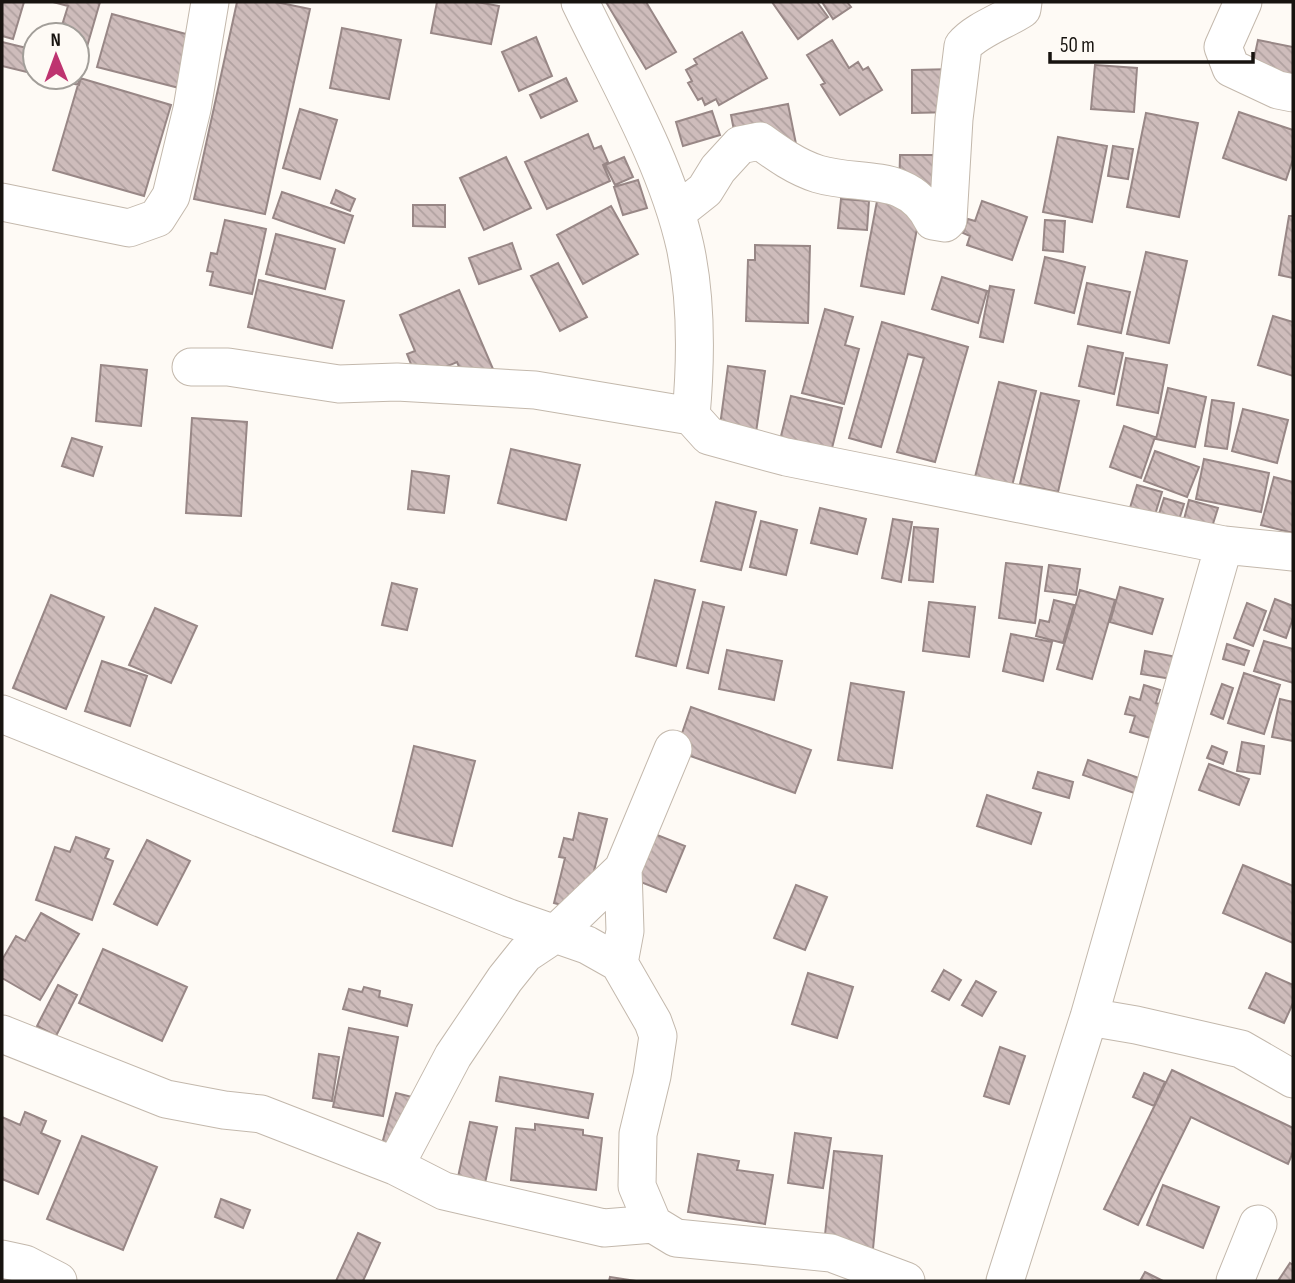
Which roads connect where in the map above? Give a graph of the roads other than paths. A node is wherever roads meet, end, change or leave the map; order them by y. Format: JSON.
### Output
{"nodes":[{"id":1,"x":210,"y":2,"type":"edge"},
{"id":2,"x":579,"y":2,"type":"edge"},
{"id":3,"x":1023,"y":2,"type":"edge"},
{"id":4,"x":1243,"y":2,"type":"edge"},
{"id":5,"x":1293,"y":93,"type":"edge"},
{"id":6,"x":2,"y":202,"type":"edge"},
{"id":7,"x":676,"y":213,"type":"junction"},
{"id":8,"x":191,"y":368,"type":"dead end"},
{"id":9,"x":691,"y":416,"type":"junction"},
{"id":10,"x":1224,"y":545,"type":"junction"},
{"id":11,"x":1293,"y":552,"type":"edge"},
{"id":12,"x":2,"y":714,"type":"edge"},
{"id":13,"x":673,"y":749,"type":"dead end"},
{"id":14,"x":623,"y":869,"type":"junction"},
{"id":15,"x":555,"y":934,"type":"junction"},
{"id":16,"x":619,"y":963,"type":"junction"},
{"id":17,"x":1089,"y":1017,"type":"junction"},
{"id":18,"x":2,"y":1034,"type":"edge"},
{"id":19,"x":1293,"y":1079,"type":"edge"},
{"id":20,"x":396,"y":1166,"type":"junction"},
{"id":21,"x":653,"y":1224,"type":"junction"},
{"id":22,"x":1258,"y":1224,"type":"dead end"},
{"id":23,"x":2,"y":1259,"type":"edge"},
{"id":24,"x":58,"y":1281,"type":"edge"},
{"id":25,"x":906,"y":1281,"type":"edge"},
{"id":26,"x":1005,"y":1281,"type":"edge"},
{"id":27,"x":1236,"y":1281,"type":"edge"}],
"edges":[{"from":1,"to":6,"type":"street"},
{"from":2,"to":7,"type":"street"},
{"from":3,"to":7,"type":"street"},
{"from":4,"to":5,"type":"street"},
{"from":7,"to":9,"type":"street"},
{"from":8,"to":9,"type":"street"},
{"from":9,"to":10,"type":"street"},
{"from":10,"to":11,"type":"street"},
{"from":10,"to":17,"type":"street"},
{"from":12,"to":15,"type":"street"},
{"from":13,"to":14,"type":"street"},
{"from":14,"to":15,"type":"street"},
{"from":14,"to":16,"type":"street"},
{"from":15,"to":16,"type":"street"},
{"from":15,"to":20,"type":"street"},
{"from":16,"to":21,"type":"street"},
{"from":17,"to":19,"type":"street"},
{"from":17,"to":26,"type":"street"},
{"from":18,"to":20,"type":"street"},
{"from":20,"to":21,"type":"street"},
{"from":21,"to":25,"type":"street"},
{"from":22,"to":27,"type":"street"},
{"from":23,"to":24,"type":"street"}]}
